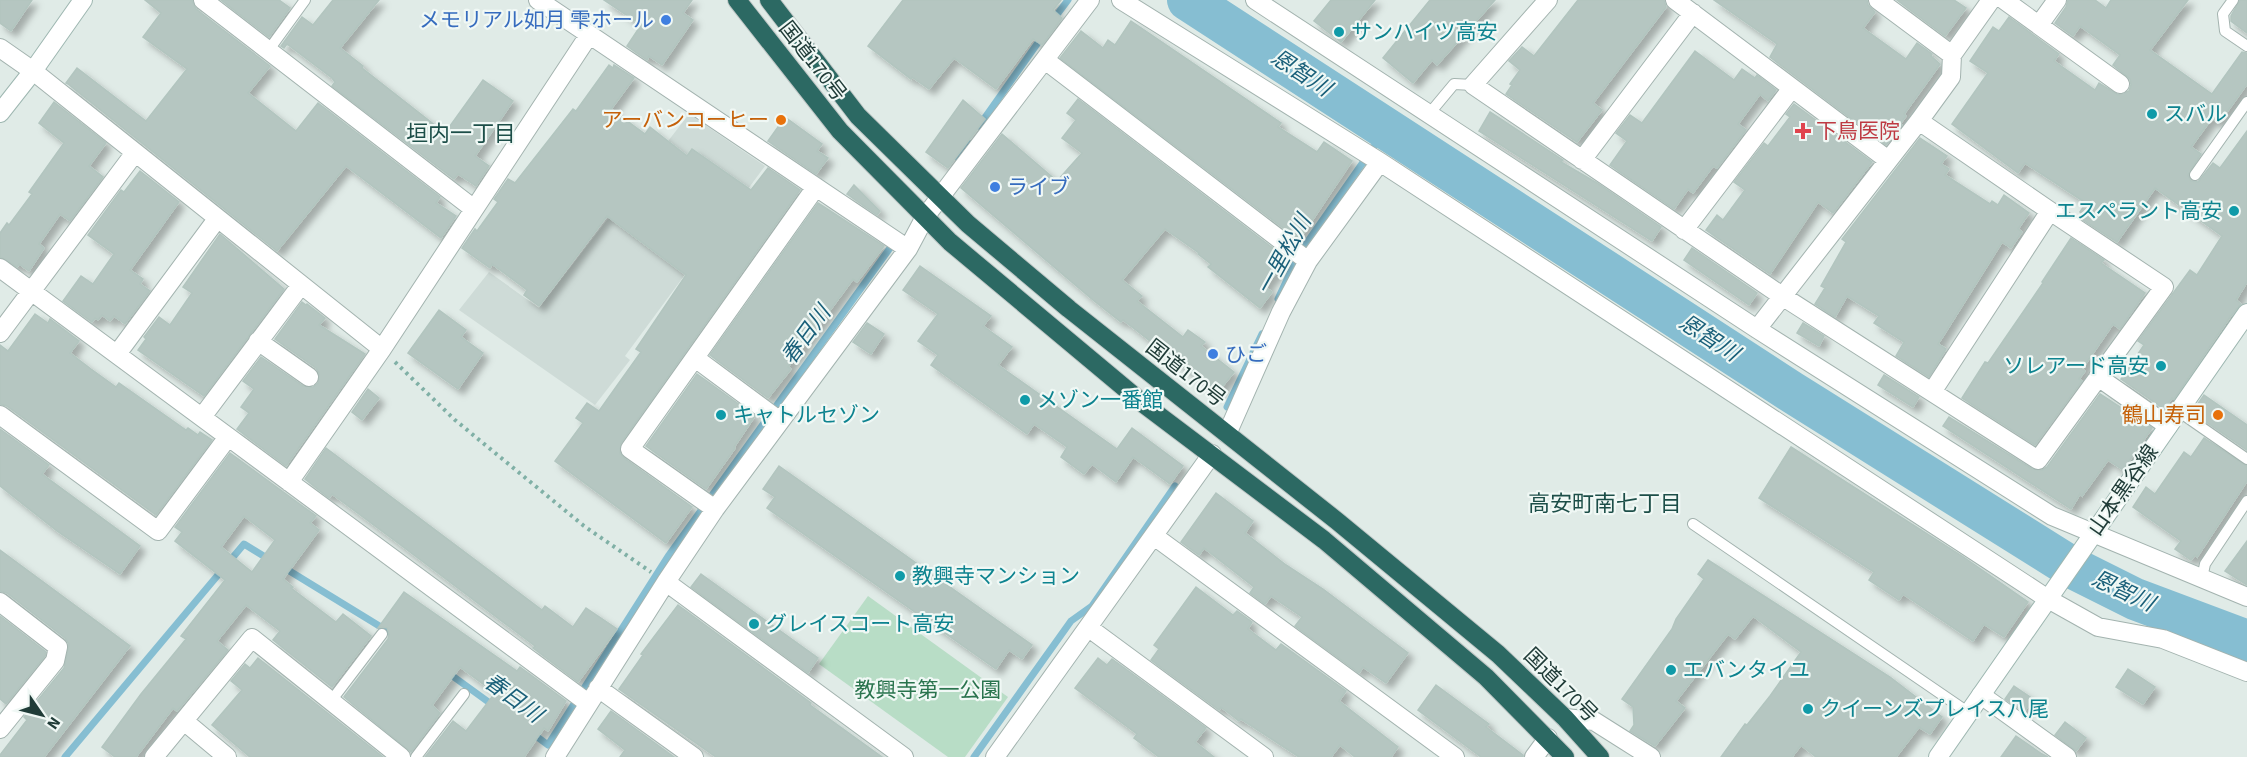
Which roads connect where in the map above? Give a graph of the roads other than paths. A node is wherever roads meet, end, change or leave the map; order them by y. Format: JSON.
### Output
{"nodes":[{"id":1,"x":83,"y":0,"type":"edge"},
{"id":2,"x":96,"y":0,"type":"edge"},
{"id":3,"x":202,"y":0,"type":"edge"},
{"id":4,"x":305,"y":0,"type":"edge"},
{"id":5,"x":538,"y":0,"type":"edge"},
{"id":6,"x":737,"y":0,"type":"edge"},
{"id":7,"x":769,"y":0,"type":"edge"},
{"id":8,"x":1090,"y":0,"type":"edge"},
{"id":9,"x":1121,"y":0,"type":"edge"},
{"id":10,"x":1255,"y":0,"type":"edge"},
{"id":11,"x":1548,"y":0,"type":"edge"},
{"id":12,"x":1675,"y":0,"type":"edge"},
{"id":13,"x":1878,"y":0,"type":"edge"},
{"id":14,"x":1991,"y":0,"type":"edge"},
{"id":15,"x":2004,"y":0,"type":"edge"},
{"id":16,"x":2057,"y":0,"type":"edge"},
{"id":17,"x":2233,"y":0,"type":"edge"},
{"id":18,"x":1693,"y":13,"type":"junction"},
{"id":19,"x":2039,"y":25,"type":"junction"},
{"id":20,"x":589,"y":35,"type":"junction"},
{"id":21,"x":2247,"y":46,"type":"edge"},
{"id":22,"x":0,"y":48,"type":"edge"},
{"id":23,"x":268,"y":51,"type":"junction"},
{"id":24,"x":1952,"y":55,"type":"junction"},
{"id":25,"x":1045,"y":60,"type":"junction"},
{"id":26,"x":33,"y":71,"type":"junction"},
{"id":27,"x":2120,"y":84,"type":"dead end"},
{"id":28,"x":1473,"y":86,"type":"junction"},
{"id":29,"x":1792,"y":88,"type":"junction"},
{"id":30,"x":2247,"y":102,"type":"edge"},
{"id":31,"x":0,"y":113,"type":"edge"},
{"id":32,"x":1429,"y":114,"type":"junction"},
{"id":33,"x":1919,"y":121,"type":"junction"},
{"id":34,"x":134,"y":154,"type":"junction"},
{"id":35,"x":1373,"y":157,"type":"junction"},
{"id":36,"x":1582,"y":160,"type":"junction"},
{"id":37,"x":1888,"y":160,"type":"junction"},
{"id":38,"x":2195,"y":175,"type":"dead end"},
{"id":39,"x":816,"y":187,"type":"junction"},
{"id":40,"x":941,"y":197,"type":"junction"},
{"id":41,"x":474,"y":209,"type":"junction"},
{"id":42,"x":2050,"y":212,"type":"junction"},
{"id":43,"x":926,"y":218,"type":"junction"},
{"id":44,"x":217,"y":219,"type":"junction"},
{"id":45,"x":1684,"y":230,"type":"junction"},
{"id":46,"x":908,"y":249,"type":"junction"},
{"id":47,"x":1302,"y":256,"type":"junction"},
{"id":48,"x":0,"y":268,"type":"edge"},
{"id":49,"x":300,"y":285,"type":"junction"},
{"id":50,"x":31,"y":290,"type":"junction"},
{"id":51,"x":1782,"y":296,"type":"junction"},
{"id":52,"x":2247,"y":313,"type":"edge"},
{"id":53,"x":1757,"y":329,"type":"junction"},
{"id":54,"x":0,"y":333,"type":"edge"},
{"id":55,"x":258,"y":341,"type":"junction"},
{"id":56,"x":382,"y":349,"type":"junction"},
{"id":57,"x":117,"y":354,"type":"junction"},
{"id":58,"x":695,"y":358,"type":"junction"},
{"id":59,"x":309,"y":377,"type":"dead end"},
{"id":60,"x":2098,"y":377,"type":"junction"},
{"id":61,"x":1932,"y":392,"type":"junction"},
{"id":62,"x":0,"y":415,"type":"edge"},
{"id":63,"x":201,"y":417,"type":"junction"},
{"id":64,"x":2173,"y":418,"type":"junction"},
{"id":65,"x":780,"y":421,"type":"junction"},
{"id":66,"x":1227,"y":434,"type":"junction"},
{"id":67,"x":228,"y":437,"type":"junction"},
{"id":68,"x":1212,"y":454,"type":"junction"},
{"id":69,"x":2247,"y":459,"type":"edge"},
{"id":70,"x":289,"y":482,"type":"junction"},
{"id":71,"x":2247,"y":501,"type":"edge"},
{"id":72,"x":715,"y":509,"type":"junction"},
{"id":73,"x":1693,"y":525,"type":"dead end"},
{"id":74,"x":1154,"y":536,"type":"junction"},
{"id":75,"x":2089,"y":539,"type":"junction"},
{"id":76,"x":2202,"y":578,"type":"junction"},
{"id":77,"x":666,"y":582,"type":"junction"},
{"id":78,"x":2050,"y":596,"type":"junction"},
{"id":79,"x":2247,"y":597,"type":"edge"},
{"id":80,"x":0,"y":602,"type":"edge"},
{"id":81,"x":1089,"y":628,"type":"junction"},
{"id":82,"x":382,"y":634,"type":"dead end"},
{"id":83,"x":2247,"y":672,"type":"edge"},
{"id":84,"x":464,"y":694,"type":"dead end"},
{"id":85,"x":1981,"y":695,"type":"junction"},
{"id":86,"x":586,"y":696,"type":"junction"},
{"id":87,"x":331,"y":701,"type":"junction"},
{"id":88,"x":1969,"y":713,"type":"junction"},
{"id":89,"x":1565,"y":718,"type":"junction"},
{"id":90,"x":184,"y":721,"type":"junction"},
{"id":91,"x":0,"y":729,"type":"edge"},
{"id":92,"x":1548,"y":738,"type":"junction"},
{"id":93,"x":154,"y":757,"type":"edge"},
{"id":94,"x":227,"y":757,"type":"edge"},
{"id":95,"x":401,"y":757,"type":"edge"},
{"id":96,"x":416,"y":757,"type":"edge"},
{"id":97,"x":555,"y":757,"type":"edge"},
{"id":98,"x":694,"y":757,"type":"edge"},
{"id":99,"x":903,"y":757,"type":"edge"},
{"id":100,"x":995,"y":757,"type":"edge"},
{"id":101,"x":1264,"y":757,"type":"edge"},
{"id":102,"x":1455,"y":757,"type":"edge"},
{"id":103,"x":1534,"y":757,"type":"edge"},
{"id":104,"x":1565,"y":757,"type":"edge"},
{"id":105,"x":1600,"y":757,"type":"edge"},
{"id":106,"x":1651,"y":757,"type":"edge"},
{"id":107,"x":1938,"y":757,"type":"edge"},
{"id":108,"x":2067,"y":757,"type":"edge"}],
"edges":[{"from":1,"to":26,"type":"street"},
{"from":2,"to":26,"type":"street"},
{"from":3,"to":23,"type":"street"},
{"from":4,"to":23,"type":"lane"},
{"from":5,"to":20,"type":"street"},
{"from":6,"to":43,"type":"highway","name":"国道170号"},
{"from":7,"to":40,"type":"highway","name":"国道170号"},
{"from":8,"to":25,"type":"street"},
{"from":9,"to":35,"type":"street"},
{"from":10,"to":32,"type":"street"},
{"from":11,"to":28,"type":"street"},
{"from":12,"to":18,"type":"street"},
{"from":13,"to":24,"type":"street"},
{"from":14,"to":24,"type":"street"},
{"from":15,"to":19,"type":"street"},
{"from":16,"to":19,"type":"street"},
{"from":17,"to":21,"type":"lane"},
{"from":18,"to":29,"type":"street"},
{"from":18,"to":36,"type":"street"},
{"from":19,"to":27,"type":"street"},
{"from":20,"to":39,"type":"street"},
{"from":20,"to":41,"type":"street"},
{"from":22,"to":26,"type":"street"},
{"from":23,"to":41,"type":"street"},
{"from":24,"to":33,"type":"street"},
{"from":25,"to":40,"type":"street"},
{"from":25,"to":47,"type":"street"},
{"from":26,"to":31,"type":"street"},
{"from":26,"to":34,"type":"street"},
{"from":28,"to":32,"type":"lane"},
{"from":28,"to":36,"type":"street"},
{"from":29,"to":37,"type":"street"},
{"from":29,"to":45,"type":"street"},
{"from":30,"to":38,"type":"lane"},
{"from":32,"to":53,"type":"street"},
{"from":33,"to":37,"type":"street"},
{"from":33,"to":42,"type":"street"},
{"from":34,"to":44,"type":"street"},
{"from":34,"to":50,"type":"street"},
{"from":35,"to":47,"type":"street"},
{"from":35,"to":78,"type":"street"},
{"from":36,"to":45,"type":"street"},
{"from":37,"to":51,"type":"street"},
{"from":39,"to":46,"type":"street"},
{"from":39,"to":58,"type":"street"},
{"from":40,"to":43,"type":"street"},
{"from":40,"to":66,"type":"highway","name":"国道170号"},
{"from":41,"to":56,"type":"street"},
{"from":42,"to":60,"type":"street"},
{"from":42,"to":61,"type":"street"},
{"from":43,"to":46,"type":"street"},
{"from":43,"to":68,"type":"highway","name":"国道170号"},
{"from":44,"to":49,"type":"street"},
{"from":44,"to":57,"type":"street"},
{"from":45,"to":51,"type":"street"},
{"from":46,"to":65,"type":"street"},
{"from":47,"to":66,"type":"street"},
{"from":48,"to":50,"type":"street"},
{"from":49,"to":55,"type":"street"},
{"from":49,"to":56,"type":"street"},
{"from":50,"to":54,"type":"street"},
{"from":50,"to":57,"type":"street"},
{"from":51,"to":53,"type":"street"},
{"from":51,"to":61,"type":"street"},
{"from":52,"to":64,"type":"street","name":"山本黒谷線"},
{"from":53,"to":75,"type":"street"},
{"from":55,"to":59,"type":"street"},
{"from":55,"to":63,"type":"street"},
{"from":56,"to":70,"type":"street"},
{"from":57,"to":63,"type":"street"},
{"from":58,"to":65,"type":"street"},
{"from":58,"to":72,"type":"street"},
{"from":60,"to":61,"type":"street"},
{"from":60,"to":64,"type":"street"},
{"from":62,"to":67,"type":"street"},
{"from":63,"to":67,"type":"street"},
{"from":64,"to":69,"type":"lane"},
{"from":64,"to":75,"type":"street","name":"山本黒谷線"},
{"from":65,"to":72,"type":"street"},
{"from":66,"to":89,"type":"highway","name":"国道170号"},
{"from":67,"to":70,"type":"street"},
{"from":68,"to":74,"type":"street"},
{"from":68,"to":92,"type":"highway","name":"国道170号"},
{"from":70,"to":86,"type":"street"},
{"from":71,"to":76,"type":"lane"},
{"from":72,"to":77,"type":"street"},
{"from":73,"to":88,"type":"lane"},
{"from":74,"to":81,"type":"street"},
{"from":74,"to":102,"type":"street"},
{"from":75,"to":76,"type":"street"},
{"from":75,"to":78,"type":"street","name":"山本黒谷線"},
{"from":76,"to":79,"type":"street"},
{"from":77,"to":86,"type":"street"},
{"from":77,"to":99,"type":"street"},
{"from":78,"to":83,"type":"street"},
{"from":78,"to":85,"type":"street","name":"山本黒谷線"},
{"from":80,"to":91,"type":"street"},
{"from":81,"to":100,"type":"street"},
{"from":81,"to":101,"type":"street"},
{"from":82,"to":87,"type":"lane"},
{"from":84,"to":96,"type":"lane"},
{"from":85,"to":88,"type":"street","name":"山本黒谷線"},
{"from":85,"to":108,"type":"street"},
{"from":86,"to":97,"type":"street"},
{"from":86,"to":98,"type":"street"},
{"from":87,"to":90,"type":"street"},
{"from":87,"to":95,"type":"street"},
{"from":88,"to":107,"type":"street","name":"山本黒谷線"},
{"from":89,"to":105,"type":"highway","name":"国道170号"},
{"from":89,"to":106,"type":"street"},
{"from":90,"to":93,"type":"street"},
{"from":90,"to":94,"type":"street"},
{"from":92,"to":103,"type":"street"},
{"from":92,"to":104,"type":"highway","name":"国道170号"}]}
